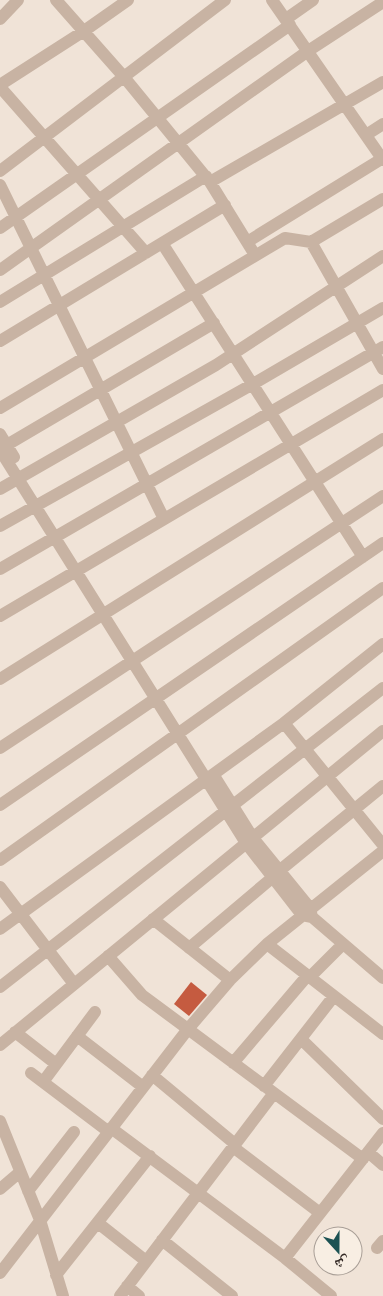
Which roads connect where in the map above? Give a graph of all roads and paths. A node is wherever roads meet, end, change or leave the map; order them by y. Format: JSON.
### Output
{"nodes":[{"id":1,"x":18,"y":0,"type":"edge"},
{"id":2,"x":56,"y":0,"type":"edge"},
{"id":3,"x":128,"y":0,"type":"edge"},
{"id":4,"x":225,"y":0,"type":"edge"},
{"id":5,"x":272,"y":0,"type":"edge"},
{"id":6,"x":313,"y":0,"type":"edge"},
{"id":7,"x":383,"y":2,"type":"edge"},
{"id":8,"x":0,"y":19,"type":"edge"},
{"id":9,"x":288,"y":22,"type":"junction"},
{"id":10,"x":84,"y":31,"type":"junction"},
{"id":11,"x":308,"y":51,"type":"junction"},
{"id":12,"x":124,"y":77,"type":"junction"},
{"id":13,"x":383,"y":82,"type":"edge"},
{"id":14,"x":0,"y":86,"type":"edge"},
{"id":15,"x":345,"y":104,"type":"junction"},
{"id":16,"x":158,"y":118,"type":"junction"},
{"id":17,"x":383,"y":124,"type":"edge"},
{"id":18,"x":366,"y":135,"type":"junction"},
{"id":19,"x":44,"y":138,"type":"junction"},
{"id":20,"x":178,"y":143,"type":"junction"},
{"id":21,"x":383,"y":159,"type":"edge"},
{"id":22,"x":0,"y":171,"type":"edge"},
{"id":23,"x":77,"y":174,"type":"junction"},
{"id":24,"x":208,"y":179,"type":"junction"},
{"id":25,"x":0,"y":185,"type":"edge"},
{"id":26,"x":383,"y":199,"type":"edge"},
{"id":27,"x":99,"y":200,"type":"junction"},
{"id":28,"x":225,"y":205,"type":"junction"},
{"id":29,"x":16,"y":217,"type":"junction"},
{"id":30,"x":123,"y":227,"type":"junction"},
{"id":31,"x":0,"y":228,"type":"edge"},
{"id":32,"x":247,"y":242,"type":"junction"},
{"id":33,"x":311,"y":242,"type":"junction"},
{"id":34,"x":162,"y":243,"type":"junction"},
{"id":35,"x":31,"y":248,"type":"junction"},
{"id":36,"x":146,"y":253,"type":"junction"},
{"id":37,"x":255,"y":255,"type":"junction"},
{"id":38,"x":383,"y":256,"type":"edge"},
{"id":39,"x":0,"y":270,"type":"edge"},
{"id":40,"x":44,"y":275,"type":"junction"},
{"id":41,"x":336,"y":287,"type":"junction"},
{"id":42,"x":194,"y":292,"type":"junction"},
{"id":43,"x":0,"y":302,"type":"edge"},
{"id":44,"x":59,"y":305,"type":"junction"},
{"id":45,"x":383,"y":308,"type":"edge"},
{"id":46,"x":214,"y":323,"type":"junction"},
{"id":47,"x":357,"y":323,"type":"junction"},
{"id":48,"x":0,"y":341,"type":"edge"},
{"id":49,"x":378,"y":350,"type":"edge"},
{"id":50,"x":233,"y":354,"type":"junction"},
{"id":51,"x":85,"y":357,"type":"junction"},
{"id":52,"x":383,"y":369,"type":"edge"},
{"id":53,"x":253,"y":384,"type":"junction"},
{"id":54,"x":100,"y":390,"type":"junction"},
{"id":55,"x":383,"y":390,"type":"edge"},
{"id":56,"x":0,"y":408,"type":"edge"},
{"id":57,"x":271,"y":412,"type":"junction"},
{"id":58,"x":116,"y":422,"type":"junction"},
{"id":59,"x":383,"y":439,"type":"edge"},
{"id":60,"x":2,"y":444,"type":"edge"},
{"id":61,"x":291,"y":444,"type":"junction"},
{"id":62,"x":132,"y":453,"type":"junction"},
{"id":63,"x":22,"y":476,"type":"junction"},
{"id":64,"x":315,"y":481,"type":"junction"},
{"id":65,"x":147,"y":484,"type":"junction"},
{"id":66,"x":0,"y":489,"type":"edge"},
{"id":67,"x":383,"y":496,"type":"edge"},
{"id":68,"x":39,"y":504,"type":"junction"},
{"id":69,"x":164,"y":519,"type":"junction"},
{"id":70,"x":342,"y":523,"type":"junction"},
{"id":71,"x":0,"y":526,"type":"edge"},
{"id":72,"x":58,"y":535,"type":"junction"},
{"id":73,"x":383,"y":543,"type":"edge"},
{"id":74,"x":363,"y":557,"type":"junction"},
{"id":75,"x":0,"y":569,"type":"edge"},
{"id":76,"x":79,"y":569,"type":"junction"},
{"id":77,"x":383,"y":588,"type":"edge"},
{"id":78,"x":107,"y":612,"type":"junction"},
{"id":79,"x":0,"y":616,"type":"edge"},
{"id":80,"x":383,"y":644,"type":"edge"},
{"id":81,"x":136,"y":659,"type":"junction"},
{"id":82,"x":0,"y":679,"type":"edge"},
{"id":83,"x":383,"y":688,"type":"edge"},
{"id":84,"x":159,"y":696,"type":"junction"},
{"id":85,"x":284,"y":723,"type":"junction"},
{"id":86,"x":181,"y":731,"type":"junction"},
{"id":87,"x":383,"y":731,"type":"edge"},
{"id":88,"x":0,"y":748,"type":"edge"},
{"id":89,"x":305,"y":749,"type":"junction"},
{"id":90,"x":327,"y":776,"type":"junction"},
{"id":91,"x":210,"y":777,"type":"junction"},
{"id":92,"x":383,"y":786,"type":"edge"},
{"id":93,"x":0,"y":805,"type":"edge"},
{"id":94,"x":229,"y":808,"type":"junction"},
{"id":95,"x":354,"y":808,"type":"junction"},
{"id":96,"x":249,"y":840,"type":"junction"},
{"id":97,"x":383,"y":845,"type":"edge"},
{"id":98,"x":383,"y":851,"type":"edge"},
{"id":99,"x":0,"y":860,"type":"edge"},
{"id":100,"x":276,"y":874,"type":"junction"},
{"id":101,"x":0,"y":887,"type":"edge"},
{"id":102,"x":308,"y":913,"type":"junction"},
{"id":103,"x":21,"y":914,"type":"junction"},
{"id":104,"x":153,"y":920,"type":"junction"},
{"id":105,"x":0,"y":930,"type":"edge"},
{"id":106,"x":267,"y":944,"type":"junction"},
{"id":107,"x":344,"y":944,"type":"junction"},
{"id":108,"x":189,"y":948,"type":"junction"},
{"id":109,"x":48,"y":949,"type":"junction"},
{"id":110,"x":108,"y":956,"type":"junction"},
{"id":111,"x":309,"y":976,"type":"junction"},
{"id":112,"x":383,"y":978,"type":"edge"},
{"id":113,"x":230,"y":980,"type":"junction"},
{"id":114,"x":74,"y":984,"type":"junction"},
{"id":115,"x":0,"y":987,"type":"edge"},
{"id":116,"x":334,"y":996,"type":"junction"},
{"id":117,"x":95,"y":1012,"type":"dead end"},
{"id":118,"x":188,"y":1029,"type":"junction"},
{"id":119,"x":15,"y":1032,"type":"junction"},
{"id":120,"x":383,"y":1034,"type":"edge"},
{"id":121,"x":77,"y":1036,"type":"junction"},
{"id":122,"x":301,"y":1039,"type":"junction"},
{"id":123,"x":0,"y":1044,"type":"edge"},
{"id":124,"x":233,"y":1063,"type":"junction"},
{"id":125,"x":56,"y":1064,"type":"junction"},
{"id":126,"x":31,"y":1073,"type":"dead end"},
{"id":127,"x":152,"y":1075,"type":"junction"},
{"id":128,"x":43,"y":1082,"type":"junction"},
{"id":129,"x":143,"y":1087,"type":"junction"},
{"id":130,"x":269,"y":1089,"type":"junction"},
{"id":131,"x":383,"y":1120,"type":"edge"},
{"id":132,"x":1,"y":1125,"type":"edge"},
{"id":133,"x":110,"y":1130,"type":"junction"},
{"id":134,"x":74,"y":1132,"type":"dead end"},
{"id":135,"x":383,"y":1133,"type":"edge"},
{"id":136,"x":234,"y":1145,"type":"junction"},
{"id":137,"x":366,"y":1155,"type":"junction"},
{"id":138,"x":150,"y":1156,"type":"junction"},
{"id":139,"x":383,"y":1165,"type":"edge"},
{"id":140,"x":20,"y":1172,"type":"junction"},
{"id":141,"x":0,"y":1189,"type":"edge"},
{"id":142,"x":28,"y":1191,"type":"junction"},
{"id":143,"x":198,"y":1193,"type":"junction"},
{"id":144,"x":320,"y":1213,"type":"junction"},
{"id":145,"x":40,"y":1220,"type":"junction"},
{"id":146,"x":98,"y":1223,"type":"junction"},
{"id":147,"x":162,"y":1240,"type":"junction"},
{"id":148,"x":285,"y":1258,"type":"junction"},
{"id":149,"x":146,"y":1261,"type":"junction"},
{"id":150,"x":0,"y":1273,"type":"edge"},
{"id":151,"x":60,"y":1285,"type":"edge"},
{"id":152,"x":124,"y":1291,"type":"edge"},
{"id":153,"x":50,"y":1296,"type":"edge"},
{"id":154,"x":139,"y":1296,"type":"edge"},
{"id":155,"x":232,"y":1296,"type":"edge"},
{"id":156,"x":331,"y":1296,"type":"edge"}],
"edges":[{"from":1,"to":8,"type":"street"},
{"from":2,"to":10,"type":"street"},
{"from":3,"to":10,"type":"street"},
{"from":4,"to":12,"type":"street"},
{"from":5,"to":9,"type":"street"},
{"from":6,"to":9,"type":"street"},
{"from":7,"to":11,"type":"street"},
{"from":9,"to":11,"type":"street"},
{"from":9,"to":16,"type":"street"},
{"from":10,"to":12,"type":"street"},
{"from":10,"to":14,"type":"street"},
{"from":11,"to":15,"type":"street"},
{"from":11,"to":20,"type":"street"},
{"from":12,"to":16,"type":"street"},
{"from":12,"to":19,"type":"street"},
{"from":13,"to":15,"type":"street"},
{"from":14,"to":19,"type":"street"},
{"from":15,"to":18,"type":"street"},
{"from":15,"to":24,"type":"street"},
{"from":16,"to":20,"type":"street"},
{"from":16,"to":23,"type":"street"},
{"from":17,"to":18,"type":"street"},
{"from":18,"to":21,"type":"street"},
{"from":19,"to":22,"type":"street"},
{"from":19,"to":23,"type":"street"},
{"from":20,"to":24,"type":"street"},
{"from":20,"to":27,"type":"street"},
{"from":21,"to":32,"type":"street"},
{"from":23,"to":27,"type":"street"},
{"from":23,"to":29,"type":"street"},
{"from":24,"to":28,"type":"street"},
{"from":24,"to":30,"type":"street"},
{"from":25,"to":29,"type":"street"},
{"from":26,"to":33,"type":"street"},
{"from":27,"to":30,"type":"street"},
{"from":27,"to":35,"type":"street"},
{"from":28,"to":32,"type":"street"},
{"from":28,"to":34,"type":"street"},
{"from":29,"to":31,"type":"street"},
{"from":29,"to":35,"type":"street"},
{"from":30,"to":36,"type":"street"},
{"from":30,"to":40,"type":"street"},
{"from":32,"to":37,"type":"street"},
{"from":33,"to":37,"type":"street"},
{"from":33,"to":41,"type":"street"},
{"from":34,"to":36,"type":"street"},
{"from":34,"to":42,"type":"street"},
{"from":35,"to":39,"type":"street"},
{"from":35,"to":40,"type":"street"},
{"from":36,"to":44,"type":"street"},
{"from":37,"to":42,"type":"street"},
{"from":38,"to":41,"type":"street"},
{"from":40,"to":43,"type":"street"},
{"from":40,"to":44,"type":"street"},
{"from":41,"to":47,"type":"street"},
{"from":41,"to":50,"type":"street"},
{"from":42,"to":46,"type":"street"},
{"from":42,"to":51,"type":"street"},
{"from":44,"to":48,"type":"street"},
{"from":44,"to":51,"type":"street"},
{"from":45,"to":47,"type":"street"},
{"from":46,"to":50,"type":"street"},
{"from":46,"to":54,"type":"street"},
{"from":47,"to":49,"type":"street"},
{"from":47,"to":53,"type":"street"},
{"from":49,"to":52,"type":"street"},
{"from":49,"to":57,"type":"street"},
{"from":50,"to":53,"type":"street"},
{"from":50,"to":58,"type":"street"},
{"from":51,"to":54,"type":"street"},
{"from":51,"to":56,"type":"street"},
{"from":53,"to":57,"type":"street"},
{"from":53,"to":62,"type":"street"},
{"from":54,"to":58,"type":"street"},
{"from":54,"to":60,"type":"street"},
{"from":55,"to":61,"type":"street"},
{"from":57,"to":61,"type":"street"},
{"from":57,"to":65,"type":"street"},
{"from":58,"to":62,"type":"street"},
{"from":58,"to":63,"type":"street"},
{"from":59,"to":64,"type":"street"},
{"from":60,"to":63,"type":"street"},
{"from":61,"to":64,"type":"street"},
{"from":61,"to":69,"type":"street"},
{"from":62,"to":65,"type":"street"},
{"from":62,"to":68,"type":"street"},
{"from":63,"to":66,"type":"street"},
{"from":63,"to":68,"type":"street"},
{"from":64,"to":70,"type":"street"},
{"from":64,"to":78,"type":"street"},
{"from":65,"to":69,"type":"street"},
{"from":65,"to":72,"type":"street"},
{"from":67,"to":70,"type":"street"},
{"from":68,"to":71,"type":"street"},
{"from":68,"to":72,"type":"street"},
{"from":69,"to":76,"type":"street"},
{"from":70,"to":74,"type":"street"},
{"from":70,"to":81,"type":"street"},
{"from":72,"to":75,"type":"street"},
{"from":72,"to":76,"type":"street"},
{"from":73,"to":74,"type":"street"},
{"from":74,"to":84,"type":"street"},
{"from":76,"to":78,"type":"street"},
{"from":76,"to":79,"type":"street"},
{"from":77,"to":86,"type":"street"},
{"from":78,"to":81,"type":"street"},
{"from":78,"to":82,"type":"street"},
{"from":80,"to":85,"type":"street"},
{"from":81,"to":84,"type":"street"},
{"from":81,"to":88,"type":"street"},
{"from":83,"to":89,"type":"street"},
{"from":84,"to":86,"type":"street"},
{"from":84,"to":93,"type":"street"},
{"from":85,"to":89,"type":"street"},
{"from":85,"to":91,"type":"street"},
{"from":86,"to":91,"type":"street"},
{"from":86,"to":99,"type":"street"},
{"from":87,"to":90,"type":"street"},
{"from":89,"to":90,"type":"street"},
{"from":89,"to":94,"type":"street"},
{"from":90,"to":95,"type":"street"},
{"from":90,"to":96,"type":"street"},
{"from":91,"to":94,"type":"street"},
{"from":91,"to":103,"type":"street"},
{"from":92,"to":95,"type":"street"},
{"from":94,"to":96,"type":"street"},
{"from":94,"to":109,"type":"street"},
{"from":95,"to":97,"type":"street"},
{"from":95,"to":100,"type":"street"},
{"from":96,"to":100,"type":"street"},
{"from":96,"to":104,"type":"street"},
{"from":98,"to":102,"type":"street"},
{"from":100,"to":102,"type":"street"},
{"from":100,"to":108,"type":"street"},
{"from":101,"to":103,"type":"street"},
{"from":102,"to":106,"type":"street"},
{"from":102,"to":107,"type":"street"},
{"from":103,"to":105,"type":"street"},
{"from":103,"to":109,"type":"street"},
{"from":104,"to":108,"type":"street"},
{"from":104,"to":110,"type":"street"},
{"from":106,"to":111,"type":"street"},
{"from":106,"to":113,"type":"street"},
{"from":107,"to":111,"type":"street"},
{"from":107,"to":112,"type":"street"},
{"from":108,"to":113,"type":"street"},
{"from":109,"to":114,"type":"street"},
{"from":109,"to":115,"type":"street"},
{"from":110,"to":114,"type":"street"},
{"from":110,"to":118,"type":"street"},
{"from":111,"to":116,"type":"street"},
{"from":111,"to":124,"type":"street"},
{"from":113,"to":118,"type":"street"},
{"from":114,"to":119,"type":"street"},
{"from":116,"to":120,"type":"street"},
{"from":116,"to":122,"type":"street"},
{"from":117,"to":121,"type":"street"},
{"from":118,"to":124,"type":"street"},
{"from":118,"to":127,"type":"street"},
{"from":119,"to":123,"type":"street"},
{"from":119,"to":125,"type":"street"},
{"from":121,"to":125,"type":"street"},
{"from":121,"to":129,"type":"street"},
{"from":122,"to":130,"type":"street"},
{"from":122,"to":131,"type":"street"},
{"from":124,"to":130,"type":"street"},
{"from":125,"to":128,"type":"street"},
{"from":126,"to":128,"type":"street"},
{"from":127,"to":129,"type":"street"},
{"from":127,"to":136,"type":"street"},
{"from":128,"to":133,"type":"street"},
{"from":129,"to":133,"type":"street"},
{"from":130,"to":136,"type":"street"},
{"from":130,"to":137,"type":"street"},
{"from":132,"to":140,"type":"street"},
{"from":133,"to":138,"type":"street"},
{"from":133,"to":145,"type":"street"},
{"from":134,"to":142,"type":"street"},
{"from":135,"to":137,"type":"street"},
{"from":136,"to":143,"type":"street"},
{"from":136,"to":144,"type":"street"},
{"from":137,"to":139,"type":"street"},
{"from":137,"to":144,"type":"street"},
{"from":138,"to":143,"type":"street"},
{"from":138,"to":146,"type":"street"},
{"from":140,"to":141,"type":"street"},
{"from":140,"to":142,"type":"street"},
{"from":142,"to":145,"type":"street"},
{"from":143,"to":147,"type":"street"},
{"from":143,"to":148,"type":"street"},
{"from":144,"to":148,"type":"street"},
{"from":145,"to":150,"type":"street"},
{"from":145,"to":151,"type":"street"},
{"from":146,"to":149,"type":"street"},
{"from":146,"to":151,"type":"street"},
{"from":147,"to":149,"type":"street"},
{"from":147,"to":155,"type":"street"},
{"from":148,"to":156,"type":"street"},
{"from":149,"to":152,"type":"street"},
{"from":151,"to":153,"type":"street"},
{"from":152,"to":154,"type":"street"}]}
